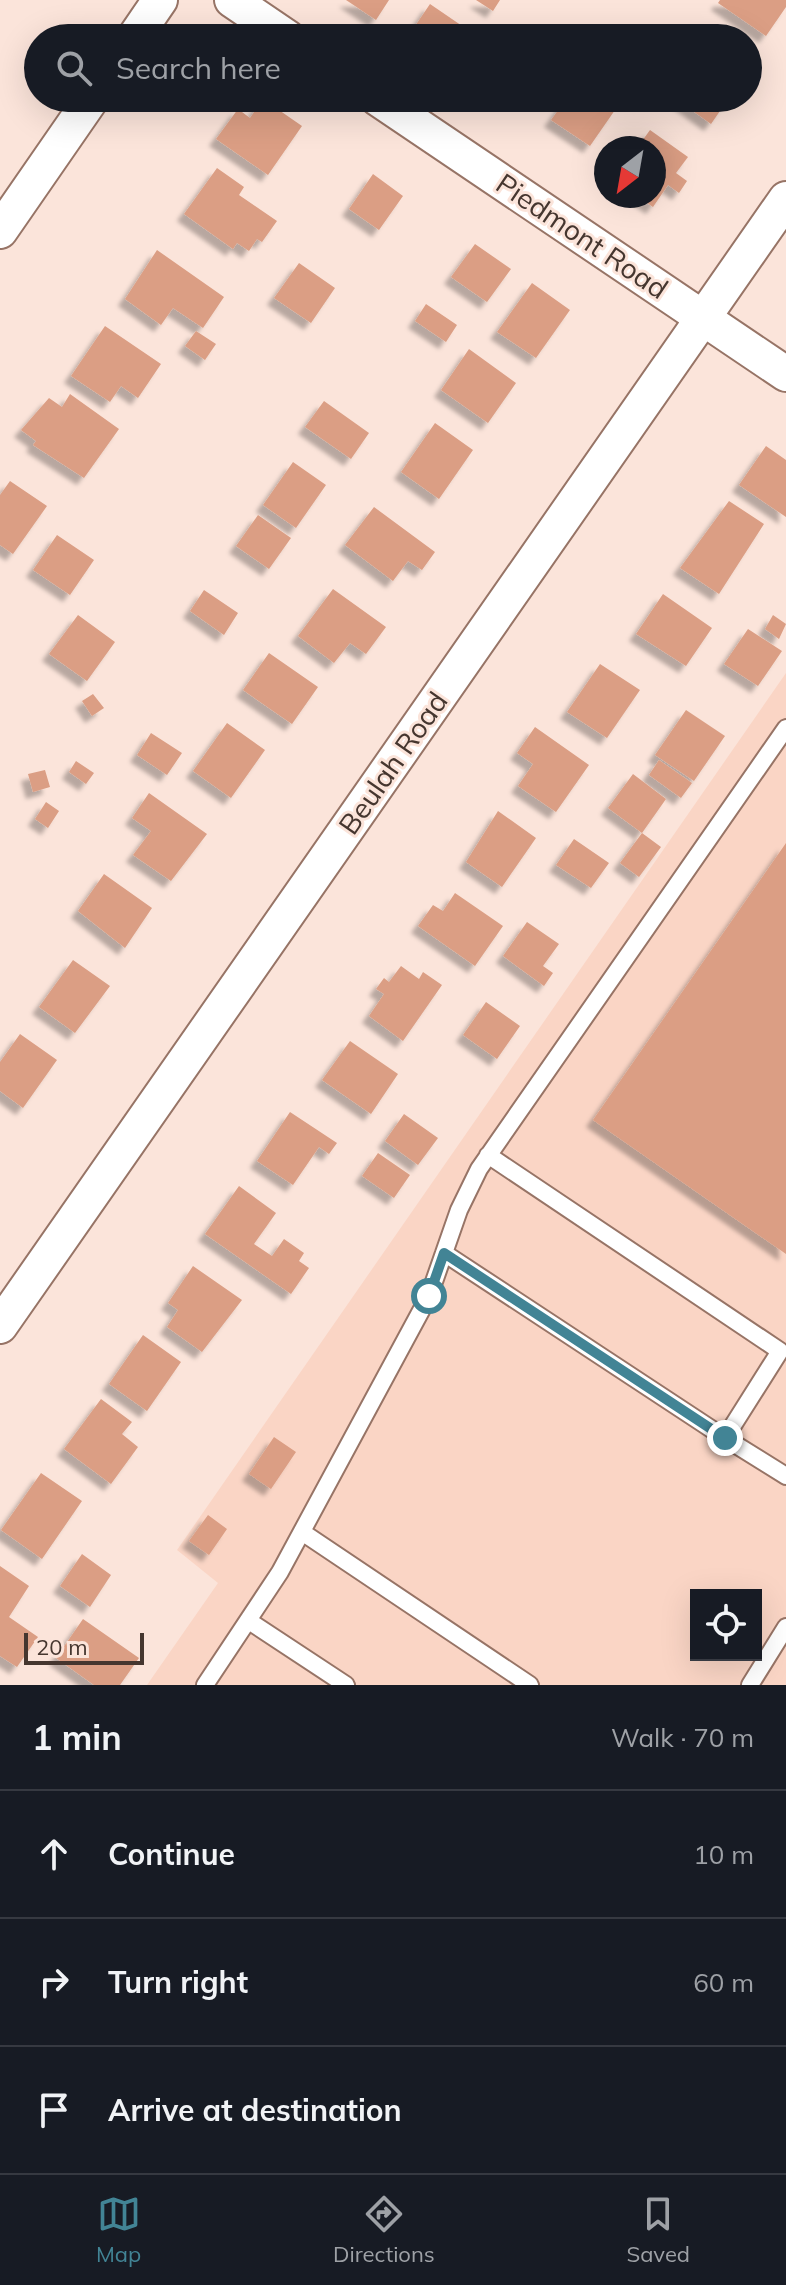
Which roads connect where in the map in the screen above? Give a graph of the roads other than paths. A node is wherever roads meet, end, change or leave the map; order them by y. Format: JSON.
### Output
{"nodes":[{"id":1,"x":160,"y":0,"type":"edge"},
{"id":2,"x":232,"y":0,"type":"edge"},
{"id":3,"x":144,"y":24,"type":"edge"},
{"id":4,"x":267,"y":24,"type":"edge"},
{"id":5,"x":82,"y":112,"type":"edge"},
{"id":6,"x":398,"y":112,"type":"edge"},
{"id":7,"x":786,"y":199,"type":"edge"},
{"id":8,"x":0,"y":231,"type":"edge"},
{"id":9,"x":703,"y":317,"type":"junction"},
{"id":10,"x":786,"y":374,"type":"edge"},
{"id":11,"x":786,"y":728,"type":"edge"},
{"id":12,"x":488,"y":1155,"type":"junction"},
{"id":13,"x":444,"y":1253,"type":"junction"},
{"id":14,"x":0,"y":1326,"type":"edge"},
{"id":15,"x":725,"y":1438,"type":"junction"},
{"id":16,"x":786,"y":1476,"type":"edge"},
{"id":17,"x":302,"y":1532,"type":"junction"},
{"id":18,"x":249,"y":1621,"type":"junction"},
{"id":19,"x":786,"y":1627,"type":"edge"},
{"id":20,"x":205,"y":1685,"type":"edge"},
{"id":21,"x":346,"y":1685,"type":"edge"},
{"id":22,"x":530,"y":1685,"type":"edge"},
{"id":23,"x":750,"y":1685,"type":"edge"}],
"edges":[{"from":1,"to":3,"type":"street"},
{"from":2,"to":4,"type":"street"},
{"from":5,"to":8,"type":"street"},
{"from":6,"to":9,"type":"street","name":"Piedmont Road"},
{"from":7,"to":9,"type":"street","name":"Beulah Road"},
{"from":9,"to":10,"type":"street","name":"Piedmont Road"},
{"from":9,"to":14,"type":"street","name":"Beulah Road"},
{"from":11,"to":12,"type":"lane"},
{"from":12,"to":13,"type":"lane"},
{"from":12,"to":15,"type":"lane"},
{"from":13,"to":15,"type":"lane"},
{"from":13,"to":17,"type":"lane"},
{"from":15,"to":16,"type":"lane"},
{"from":17,"to":18,"type":"lane"},
{"from":17,"to":22,"type":"lane"},
{"from":18,"to":20,"type":"lane"},
{"from":18,"to":21,"type":"lane"},
{"from":19,"to":23,"type":"lane"}]}
